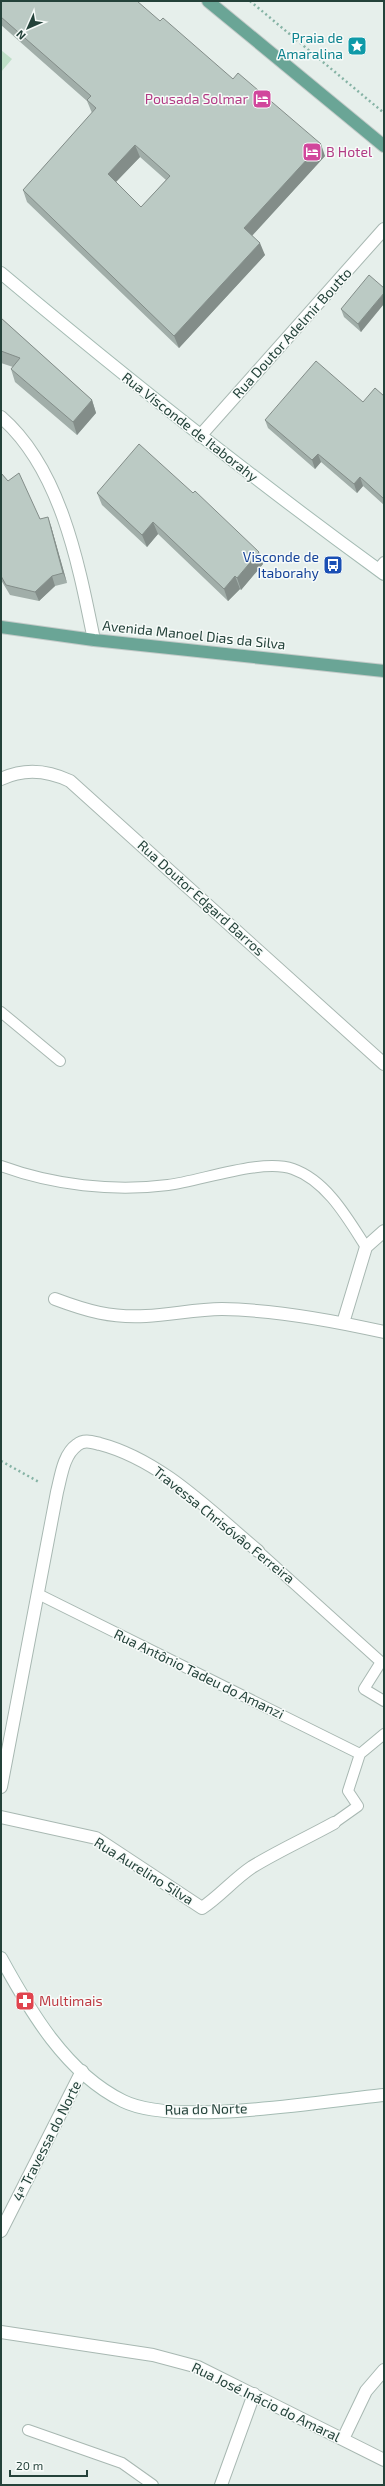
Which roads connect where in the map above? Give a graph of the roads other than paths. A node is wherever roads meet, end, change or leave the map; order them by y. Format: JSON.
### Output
{"nodes":[{"id":1,"x":208,"y":1,"type":"edge"},
{"id":2,"x":384,"y":146,"type":"edge"},
{"id":3,"x":384,"y":229,"type":"edge"},
{"id":4,"x":1,"y":273,"type":"edge"},
{"id":5,"x":1,"y":417,"type":"edge"},
{"id":6,"x":200,"y":436,"type":"junction"},
{"id":7,"x":382,"y":568,"type":"edge"},
{"id":8,"x":1,"y":627,"type":"edge"},
{"id":9,"x":94,"y":640,"type":"junction"},
{"id":10,"x":384,"y":671,"type":"edge"},
{"id":11,"x":1,"y":779,"type":"edge"},
{"id":12,"x":1,"y":1012,"type":"edge"},
{"id":13,"x":60,"y":1061,"type":"dead end"},
{"id":14,"x":384,"y":1064,"type":"edge"},
{"id":15,"x":1,"y":1166,"type":"edge"},
{"id":16,"x":384,"y":1231,"type":"edge"},
{"id":17,"x":366,"y":1248,"type":"junction"},
{"id":18,"x":55,"y":1299,"type":"dead end"},
{"id":19,"x":343,"y":1323,"type":"junction"},
{"id":20,"x":384,"y":1332,"type":"edge"},
{"id":21,"x":258,"y":1551,"type":"joint"},
{"id":22,"x":38,"y":1594,"type":"junction"},
{"id":23,"x":384,"y":1701,"type":"edge"},
{"id":24,"x":384,"y":1734,"type":"edge"},
{"id":25,"x":360,"y":1754,"type":"junction"},
{"id":26,"x":1,"y":1788,"type":"edge"},
{"id":27,"x":1,"y":1817,"type":"edge"},
{"id":28,"x":334,"y":1823,"type":"joint"},
{"id":29,"x":2,"y":1962,"type":"edge"},
{"id":30,"x":82,"y":2071,"type":"junction"},
{"id":31,"x":384,"y":2095,"type":"edge"},
{"id":32,"x":1,"y":2231,"type":"edge"},
{"id":33,"x":1,"y":2332,"type":"edge"},
{"id":34,"x":384,"y":2370,"type":"edge"},
{"id":35,"x":254,"y":2394,"type":"junction"},
{"id":36,"x":28,"y":2430,"type":"dead end"},
{"id":37,"x":343,"y":2439,"type":"junction"},
{"id":38,"x":384,"y":2460,"type":"edge"},
{"id":39,"x":152,"y":2485,"type":"edge"},
{"id":40,"x":221,"y":2485,"type":"edge"}],
"edges":[{"from":1,"to":2,"type":"main road"},
{"from":3,"to":6,"type":"street","name":"Rua Doutor Adelmir Boutto"},
{"from":4,"to":6,"type":"street","name":"Rua Visconde de Itaborahy"},
{"from":5,"to":9,"type":"street"},
{"from":6,"to":7,"type":"street","name":"Rua Visconde de Itaborahy"},
{"from":8,"to":9,"type":"main road","name":"Avenida Manoel Dias da Silva"},
{"from":9,"to":10,"type":"main road","name":"Avenida Manoel Dias da Silva"},
{"from":11,"to":14,"type":"street","name":"Rua Doutor Edgard Barros"},
{"from":12,"to":13,"type":"lane"},
{"from":15,"to":17,"type":"lane"},
{"from":16,"to":17,"type":"street"},
{"from":17,"to":19,"type":"street"},
{"from":18,"to":19,"type":"street"},
{"from":19,"to":20,"type":"street"},
{"from":21,"to":22,"type":"street","name":"Travessa Chrisóvâo Ferreira"},
{"from":21,"to":23,"type":"lane","name":"Travessa Chrisóvâo Ferreira"},
{"from":22,"to":25,"type":"lane","name":"Rua Antônio Tadeu do Amanzi"},
{"from":22,"to":26,"type":"street","name":"Travessa Chrisóvâo Ferreira"},
{"from":24,"to":25,"type":"lane"},
{"from":25,"to":28,"type":"lane"},
{"from":27,"to":28,"type":"street","name":"Rua Aurelino Silva"},
{"from":29,"to":30,"type":"street","name":"Rua do Norte"},
{"from":30,"to":31,"type":"street","name":"Rua do Norte"},
{"from":30,"to":32,"type":"street","name":"4ª Travessa do Norte"},
{"from":33,"to":35,"type":"street","name":"Rua José Inácio do Amaral"},
{"from":34,"to":37,"type":"street"},
{"from":35,"to":37,"type":"street","name":"Rua José Inácio do Amaral"},
{"from":35,"to":40,"type":"street"},
{"from":36,"to":39,"type":"lane"},
{"from":37,"to":38,"type":"street","name":"Rua José Inácio do Amaral"}]}
